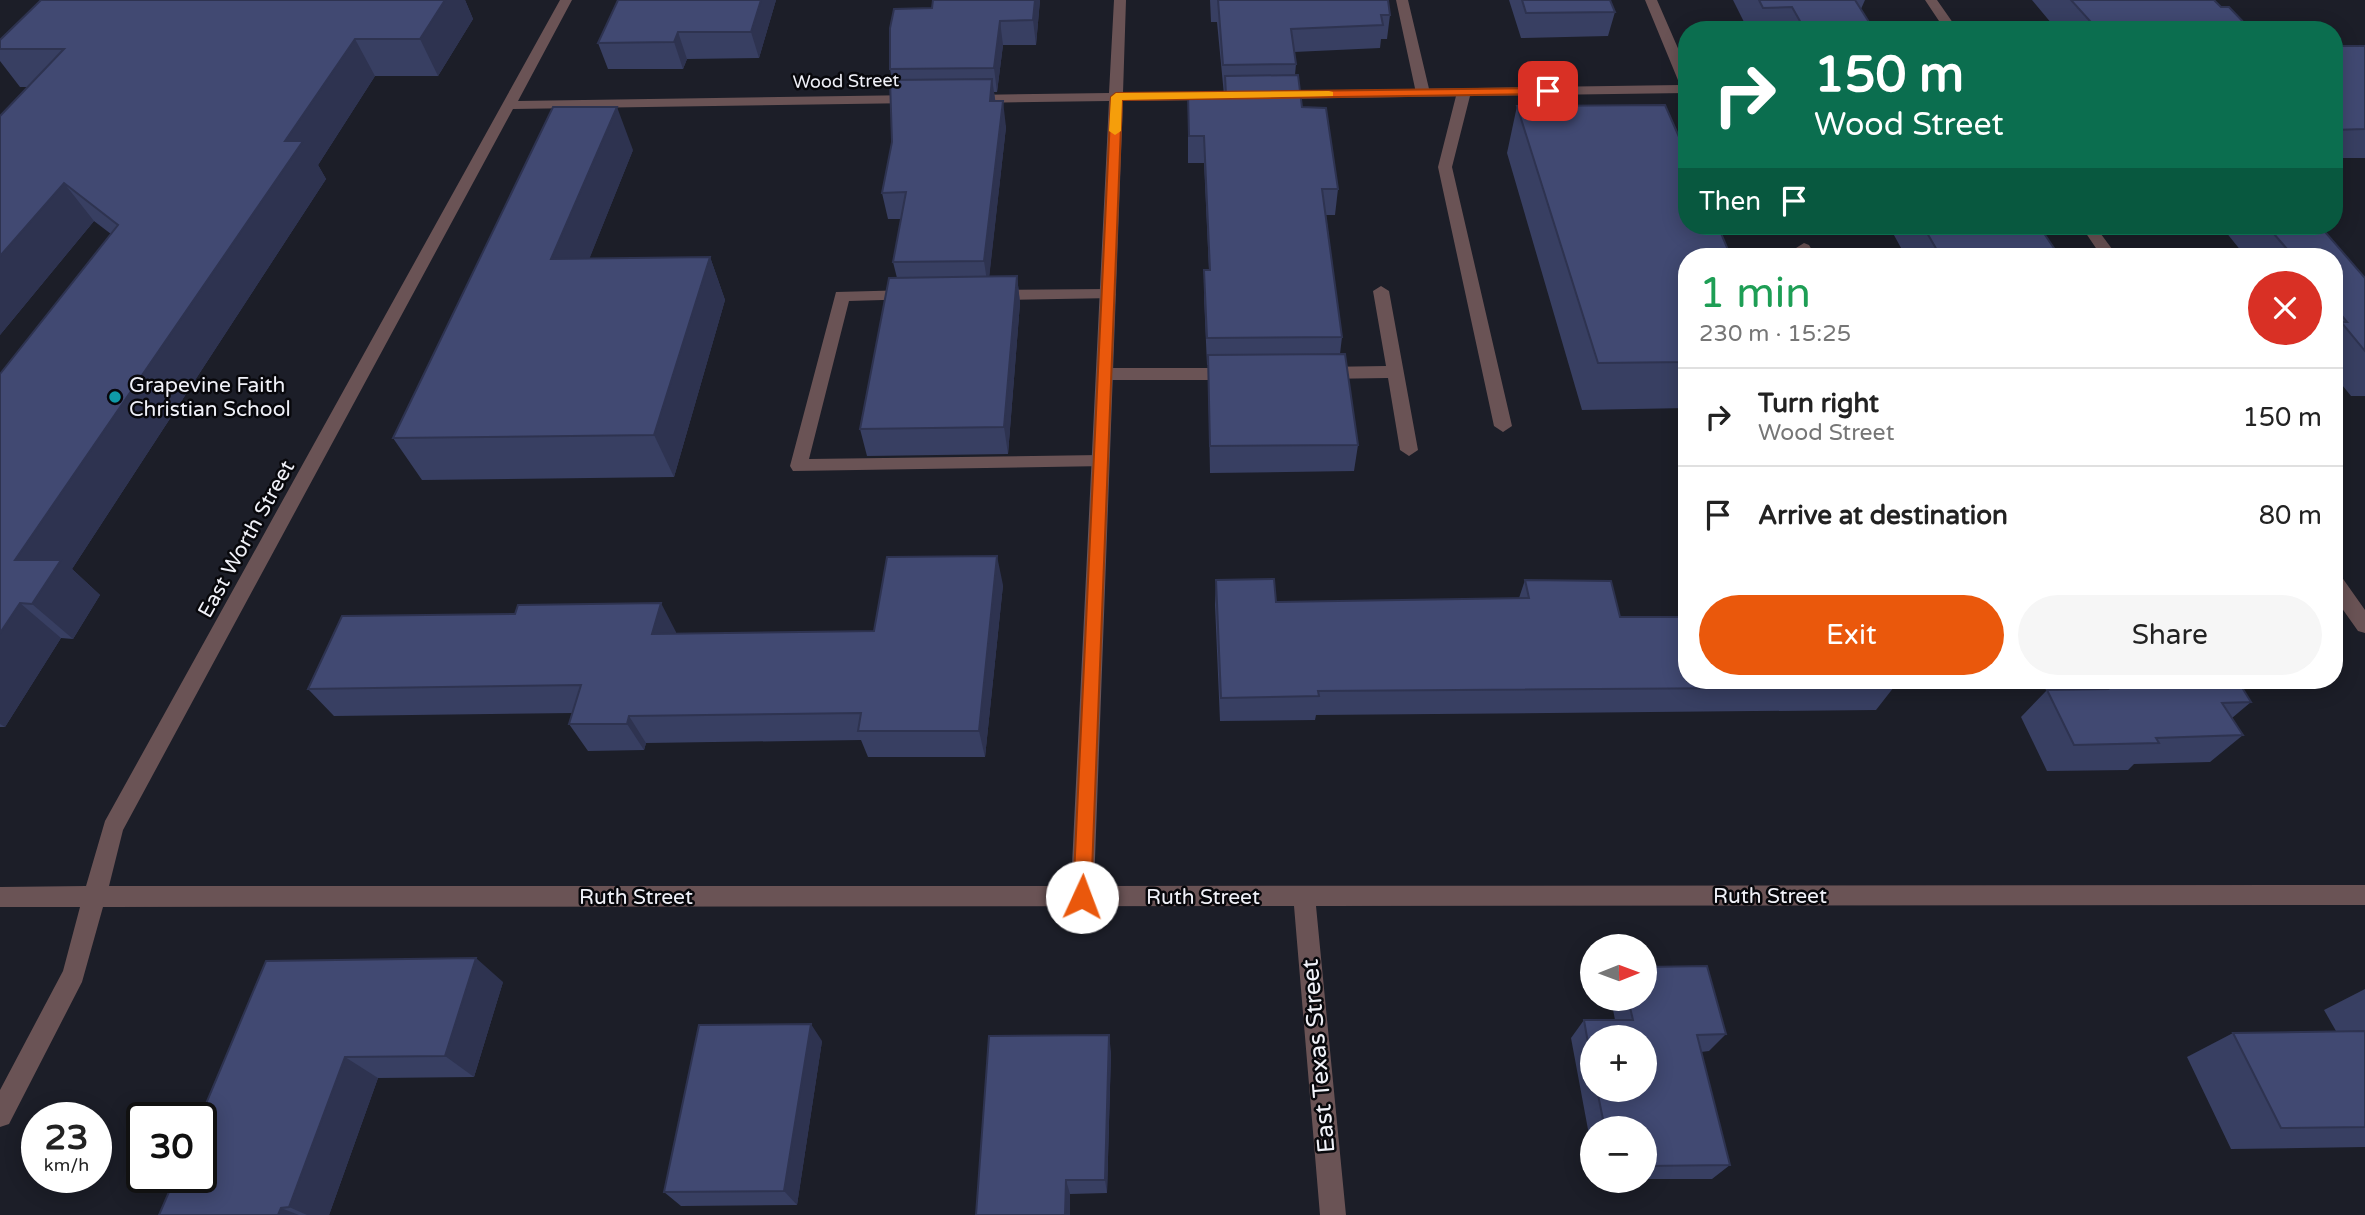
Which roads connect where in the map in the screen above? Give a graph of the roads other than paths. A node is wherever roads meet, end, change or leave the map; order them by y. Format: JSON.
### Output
{"nodes":[{"id":1,"x":566,"y":0,"type":"edge"},
{"id":2,"x":1121,"y":0,"type":"edge"},
{"id":3,"x":1402,"y":0,"type":"edge"},
{"id":4,"x":1651,"y":0,"type":"edge"},
{"id":5,"x":1931,"y":0,"type":"edge"},
{"id":6,"x":1946,"y":21,"type":"edge"},
{"id":7,"x":1678,"y":65,"type":"edge"},
{"id":8,"x":1678,"y":87,"type":"edge"},
{"id":9,"x":1464,"y":92,"type":"junction"},
{"id":10,"x":1423,"y":93,"type":"junction"},
{"id":11,"x":1228,"y":95,"type":"edge"},
{"id":12,"x":1256,"y":95,"type":"edge"},
{"id":13,"x":1116,"y":97,"type":"junction"},
{"id":14,"x":928,"y":99,"type":"edge"},
{"id":15,"x":955,"y":99,"type":"edge"},
{"id":16,"x":509,"y":105,"type":"junction"},
{"id":17,"x":1381,"y":290,"type":"dead end"},
{"id":18,"x":1108,"y":294,"type":"junction"},
{"id":19,"x":926,"y":295,"type":"edge"},
{"id":20,"x":982,"y":295,"type":"edge"},
{"id":21,"x":1396,"y":372,"type":"junction"},
{"id":22,"x":1304,"y":373,"type":"edge"},
{"id":23,"x":1104,"y":374,"type":"junction"},
{"id":24,"x":1251,"y":374,"type":"edge"},
{"id":25,"x":1503,"y":426,"type":"dead end"},
{"id":26,"x":1409,"y":450,"type":"dead end"},
{"id":27,"x":1100,"y":461,"type":"junction"},
{"id":28,"x":2343,"y":594,"type":"edge"},
{"id":29,"x":2365,"y":625,"type":"edge"},
{"id":30,"x":2365,"y":895,"type":"edge"},
{"id":31,"x":95,"y":896,"type":"junction"},
{"id":32,"x":0,"y":897,"type":"edge"},
{"id":33,"x":1082,"y":897,"type":"junction"},
{"id":34,"x":1304,"y":897,"type":"junction"},
{"id":35,"x":0,"y":1115,"type":"edge"},
{"id":36,"x":1333,"y":1215,"type":"edge"}],
"edges":[{"from":1,"to":16,"type":"street","name":"East Worth Street"},
{"from":2,"to":13,"type":"street"},
{"from":3,"to":10,"type":"street"},
{"from":4,"to":7,"type":"street"},
{"from":5,"to":6,"type":"street"},
{"from":8,"to":9,"type":"street"},
{"from":9,"to":10,"type":"street"},
{"from":9,"to":25,"type":"street"},
{"from":10,"to":12,"type":"street"},
{"from":11,"to":13,"type":"street"},
{"from":13,"to":15,"type":"street"},
{"from":13,"to":18,"type":"street"},
{"from":14,"to":16,"type":"street","name":"Wood Street"},
{"from":16,"to":31,"type":"street","name":"East Worth Street"},
{"from":17,"to":21,"type":"street"},
{"from":18,"to":20,"type":"lane"},
{"from":18,"to":23,"type":"street"},
{"from":19,"to":27,"type":"lane"},
{"from":21,"to":22,"type":"street"},
{"from":21,"to":26,"type":"street"},
{"from":23,"to":24,"type":"street"},
{"from":23,"to":27,"type":"street"},
{"from":27,"to":33,"type":"street"},
{"from":28,"to":29,"type":"street"},
{"from":30,"to":34,"type":"street","name":"Ruth Street"},
{"from":31,"to":32,"type":"street","name":"Ruth Street"},
{"from":31,"to":33,"type":"street","name":"Ruth Street"},
{"from":31,"to":35,"type":"street","name":"East Worth Street"},
{"from":33,"to":34,"type":"street","name":"Ruth Street"},
{"from":34,"to":36,"type":"street","name":"East Texas Street"}]}
